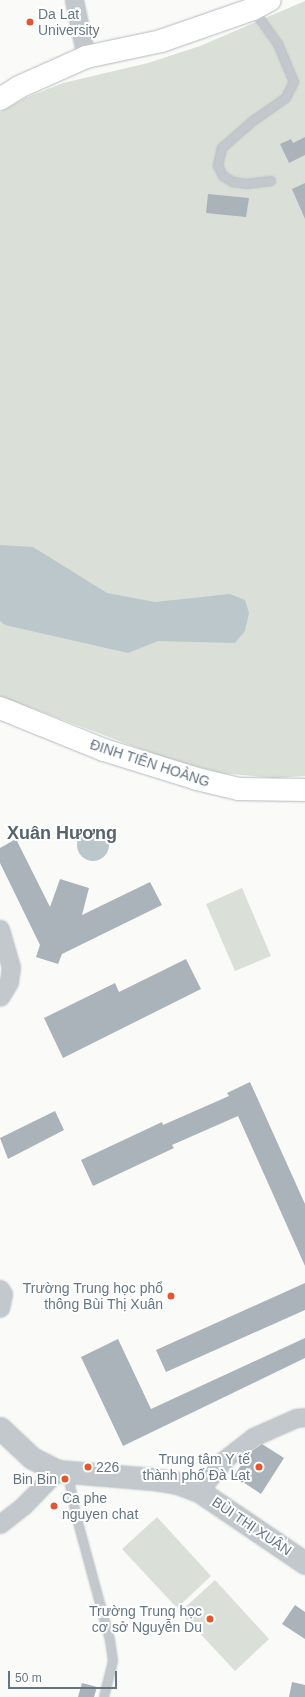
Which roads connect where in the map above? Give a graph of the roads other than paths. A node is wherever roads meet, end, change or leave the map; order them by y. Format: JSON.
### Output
{"nodes":[{"id":1,"x":74,"y":0,"type":"edge"},
{"id":2,"x":261,"y":4,"type":"edge"},
{"id":3,"x":86,"y":57,"type":"junction"},
{"id":4,"x":0,"y":99,"type":"edge"},
{"id":5,"x":271,"y":181,"type":"dead end"},
{"id":6,"x":0,"y":708,"type":"edge"},
{"id":7,"x":305,"y":790,"type":"edge"},
{"id":8,"x":0,"y":929,"type":"edge"},
{"id":9,"x":0,"y":997,"type":"edge"},
{"id":10,"x":0,"y":1289,"type":"edge"},
{"id":11,"x":0,"y":1308,"type":"edge"},
{"id":12,"x":305,"y":1417,"type":"edge"},
{"id":13,"x":0,"y":1428,"type":"edge"},
{"id":14,"x":62,"y":1473,"type":"junction"},
{"id":15,"x":199,"y":1491,"type":"junction"},
{"id":16,"x":0,"y":1524,"type":"edge"},
{"id":17,"x":305,"y":1563,"type":"edge"},
{"id":18,"x":104,"y":1697,"type":"edge"}],
"edges":[{"from":1,"to":3,"type":"street"},
{"from":2,"to":3,"type":"main road"},
{"from":2,"to":5,"type":"lane"},
{"from":3,"to":4,"type":"main road"},
{"from":6,"to":7,"type":"main road","name":"ĐINH TIÊN HOÀNG"},
{"from":8,"to":9,"type":"street"},
{"from":10,"to":11,"type":"street"},
{"from":12,"to":15,"type":"street"},
{"from":13,"to":14,"type":"street","name":"BÙI THỊ XUÂN"},
{"from":14,"to":15,"type":"street","name":"BÙI THỊ XUÂN"},
{"from":14,"to":16,"type":"street"},
{"from":14,"to":18,"type":"lane"},
{"from":15,"to":17,"type":"street","name":"BÙI THỊ XUÂN"}]}
